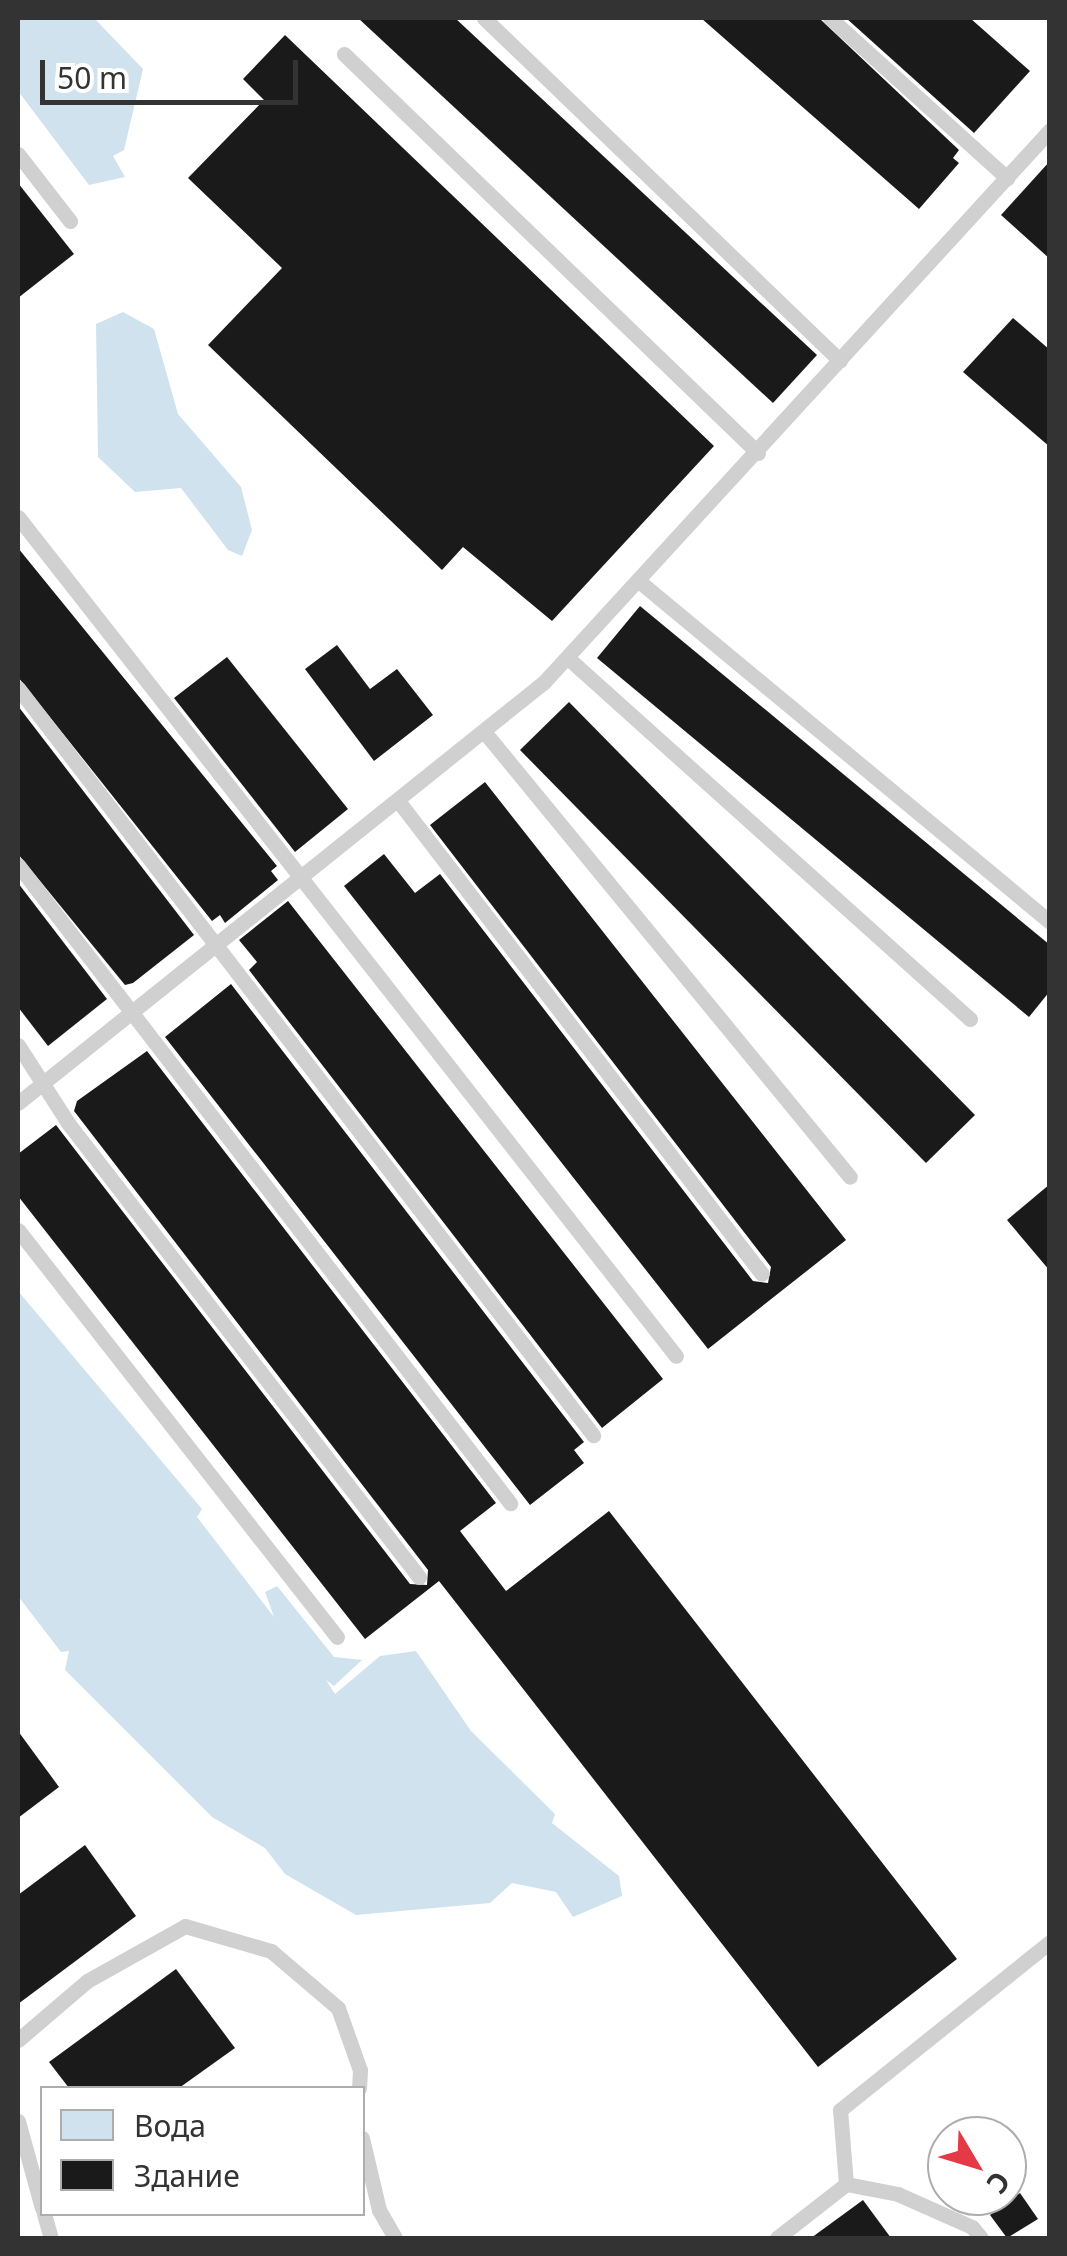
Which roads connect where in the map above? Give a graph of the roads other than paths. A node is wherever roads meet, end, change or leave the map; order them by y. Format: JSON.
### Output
{"nodes":[{"id":1,"x":484,"y":18,"type":"edge"},
{"id":2,"x":830,"y":18,"type":"edge"},
{"id":3,"x":344,"y":54,"type":"dead end"},
{"id":4,"x":1050,"y":130,"type":"edge"},
{"id":5,"x":18,"y":154,"type":"edge"},
{"id":6,"x":1006,"y":178,"type":"junction"},
{"id":7,"x":70,"y":221,"type":"dead end"},
{"id":8,"x":840,"y":361,"type":"junction"},
{"id":9,"x":758,"y":453,"type":"junction"},
{"id":10,"x":18,"y":518,"type":"edge"},
{"id":11,"x":640,"y":582,"type":"junction"},
{"id":12,"x":569,"y":658,"type":"junction"},
{"id":13,"x":18,"y":688,"type":"edge"},
{"id":14,"x":486,"y":734,"type":"junction"},
{"id":15,"x":400,"y":802,"type":"junction"},
{"id":16,"x":18,"y":865,"type":"edge"},
{"id":17,"x":300,"y":881,"type":"junction"},
{"id":18,"x":1050,"y":922,"type":"edge"},
{"id":19,"x":217,"y":946,"type":"junction"},
{"id":20,"x":133,"y":1012,"type":"junction"},
{"id":21,"x":970,"y":1019,"type":"dead end"},
{"id":22,"x":18,"y":1045,"type":"edge"},
{"id":23,"x":45,"y":1081,"type":"junction"},
{"id":24,"x":18,"y":1103,"type":"edge"},
{"id":25,"x":850,"y":1177,"type":"dead end"},
{"id":26,"x":18,"y":1230,"type":"edge"},
{"id":27,"x":762,"y":1274,"type":"dead end"},
{"id":28,"x":676,"y":1356,"type":"dead end"},
{"id":29,"x":592,"y":1435,"type":"dead end"},
{"id":30,"x":510,"y":1503,"type":"dead end"},
{"id":31,"x":419,"y":1576,"type":"dead end"},
{"id":32,"x":337,"y":1637,"type":"dead end"},
{"id":33,"x":1050,"y":1942,"type":"edge"},
{"id":34,"x":18,"y":2040,"type":"edge"},
{"id":35,"x":359,"y":2086,"type":"edge"},
{"id":36,"x":18,"y":2122,"type":"edge"},
{"id":37,"x":365,"y":2152,"type":"edge"},
{"id":38,"x":846,"y":2184,"type":"junction"},
{"id":39,"x":40,"y":2200,"type":"edge"},
{"id":40,"x":395,"y":2238,"type":"edge"},
{"id":41,"x":777,"y":2238,"type":"edge"},
{"id":42,"x":981,"y":2238,"type":"edge"}],
"edges":[{"from":1,"to":8,"type":"lane"},
{"from":2,"to":6,"type":"lane"},
{"from":3,"to":9,"type":"lane"},
{"from":4,"to":6,"type":"lane"},
{"from":5,"to":7,"type":"lane"},
{"from":6,"to":8,"type":"lane"},
{"from":8,"to":9,"type":"lane"},
{"from":9,"to":11,"type":"lane"},
{"from":10,"to":17,"type":"lane"},
{"from":11,"to":12,"type":"lane"},
{"from":11,"to":18,"type":"lane"},
{"from":12,"to":14,"type":"lane"},
{"from":12,"to":21,"type":"lane"},
{"from":13,"to":19,"type":"lane"},
{"from":14,"to":15,"type":"lane"},
{"from":14,"to":25,"type":"lane"},
{"from":15,"to":17,"type":"lane"},
{"from":15,"to":27,"type":"lane"},
{"from":16,"to":20,"type":"lane"},
{"from":17,"to":19,"type":"lane"},
{"from":17,"to":28,"type":"lane"},
{"from":19,"to":20,"type":"lane"},
{"from":19,"to":29,"type":"lane"},
{"from":20,"to":23,"type":"lane"},
{"from":20,"to":30,"type":"lane"},
{"from":22,"to":23,"type":"lane"},
{"from":23,"to":24,"type":"lane"},
{"from":23,"to":31,"type":"lane"},
{"from":26,"to":32,"type":"lane"},
{"from":33,"to":38,"type":"lane"},
{"from":34,"to":35,"type":"lane"},
{"from":36,"to":39,"type":"lane"},
{"from":37,"to":40,"type":"lane"},
{"from":38,"to":41,"type":"lane"},
{"from":38,"to":42,"type":"lane"}]}
